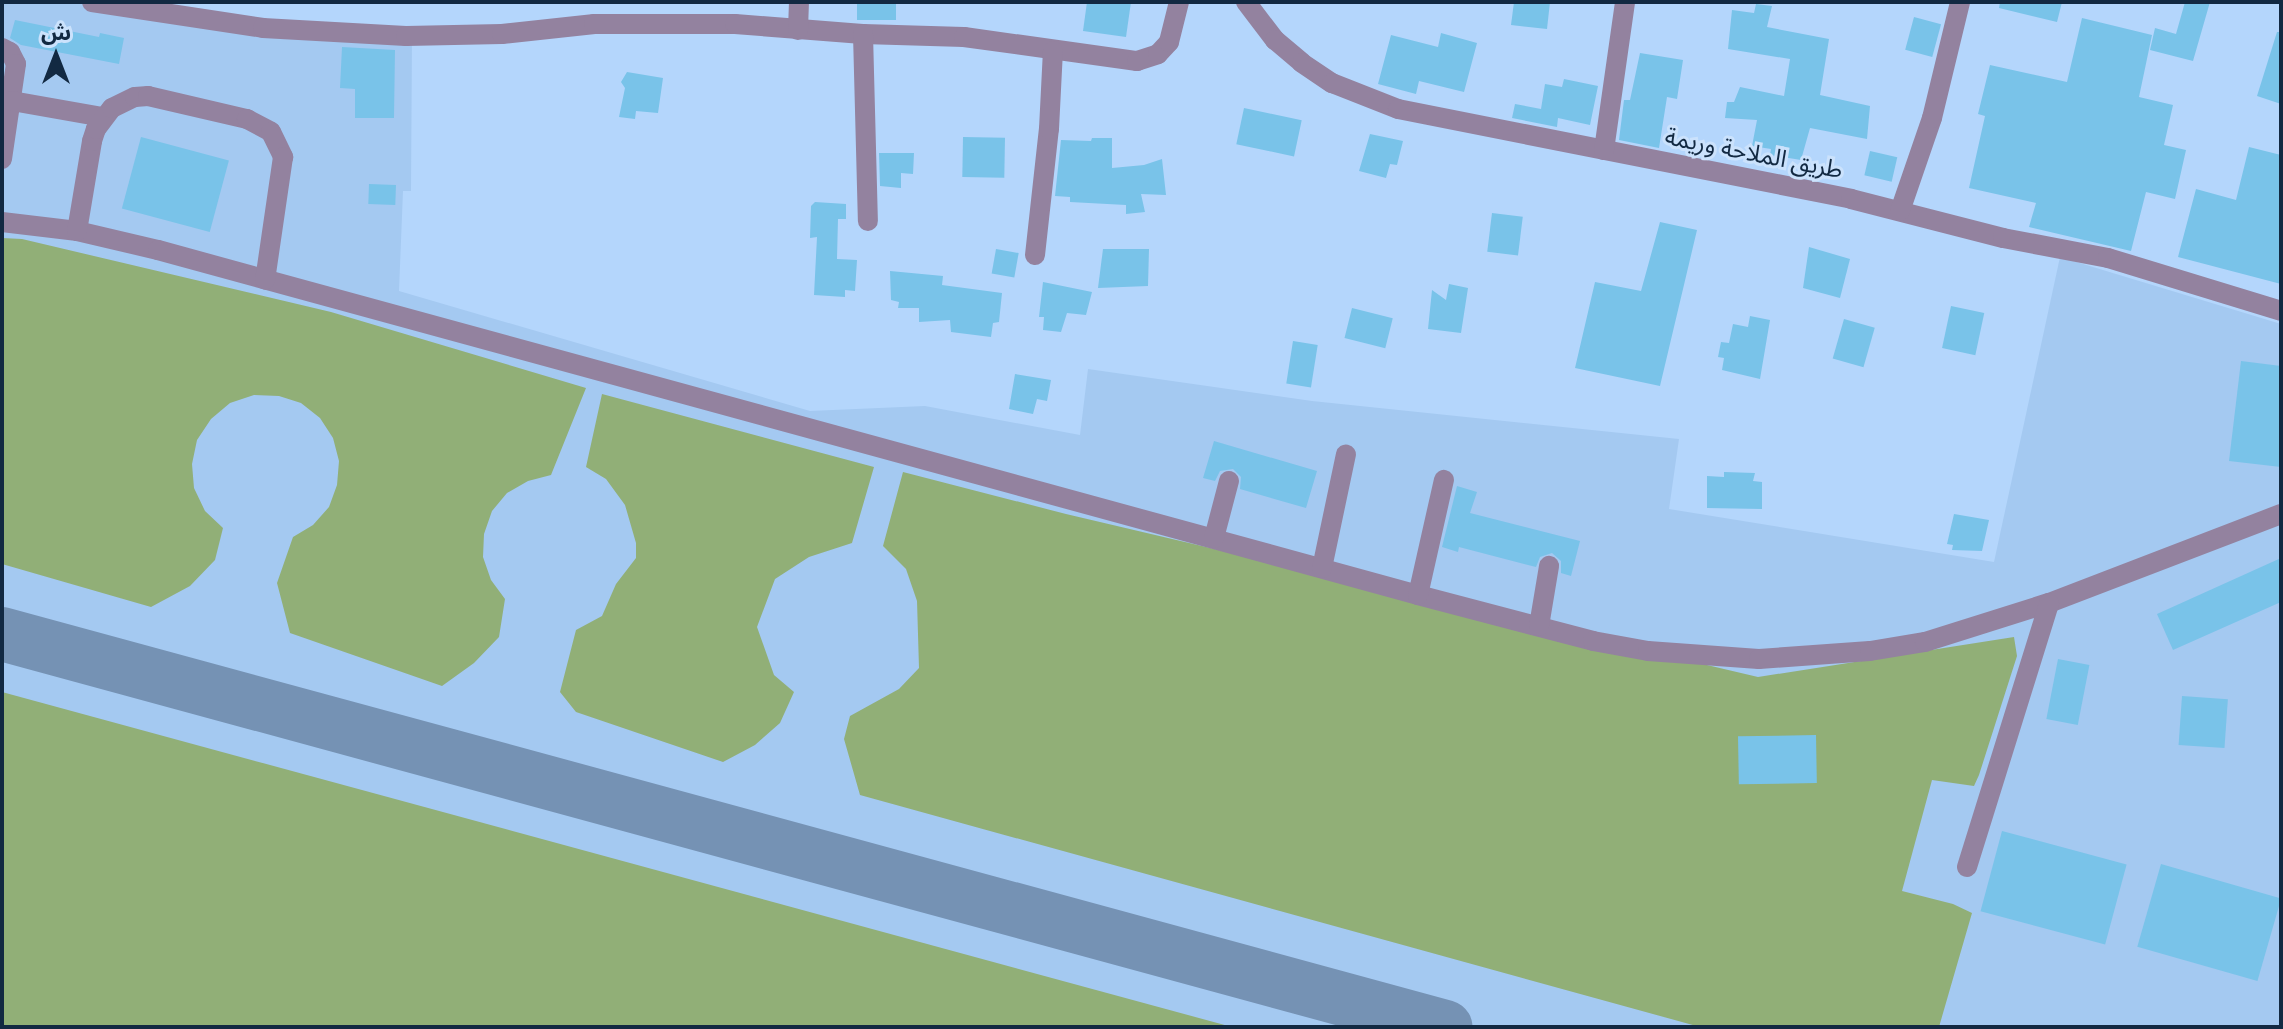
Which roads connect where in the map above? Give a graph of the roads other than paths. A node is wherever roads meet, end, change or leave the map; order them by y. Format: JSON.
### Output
{"nodes":[{"id":1,"x":799,"y":2,"type":"edge"},
{"id":2,"x":1179,"y":2,"type":"edge"},
{"id":3,"x":1246,"y":2,"type":"edge"},
{"id":4,"x":1625,"y":2,"type":"edge"},
{"id":5,"x":1960,"y":2,"type":"edge"},
{"id":6,"x":101,"y":3,"type":"edge"},
{"id":7,"x":798,"y":30,"type":"junction"},
{"id":8,"x":863,"y":34,"type":"junction"},
{"id":9,"x":2,"y":48,"type":"edge"},
{"id":10,"x":1053,"y":51,"type":"junction"},
{"id":11,"x":12,"y":101,"type":"junction"},
{"id":12,"x":103,"y":117,"type":"junction"},
{"id":13,"x":1604,"y":150,"type":"junction"},
{"id":14,"x":2,"y":159,"type":"edge"},
{"id":15,"x":1900,"y":211,"type":"junction"},
{"id":16,"x":868,"y":221,"type":"dead end"},
{"id":17,"x":2,"y":222,"type":"edge"},
{"id":18,"x":77,"y":231,"type":"junction"},
{"id":19,"x":1035,"y":255,"type":"dead end"},
{"id":20,"x":265,"y":280,"type":"junction"},
{"id":21,"x":2281,"y":311,"type":"edge"},
{"id":22,"x":1346,"y":454,"type":"dead end"},
{"id":23,"x":1444,"y":480,"type":"dead end"},
{"id":24,"x":1229,"y":481,"type":"dead end"},
{"id":25,"x":2281,"y":514,"type":"edge"},
{"id":26,"x":1214,"y":538,"type":"junction"},
{"id":27,"x":1549,"y":566,"type":"dead end"},
{"id":28,"x":1322,"y":568,"type":"junction"},
{"id":29,"x":1418,"y":595,"type":"junction"},
{"id":30,"x":2049,"y":603,"type":"junction"},
{"id":31,"x":1539,"y":626,"type":"junction"},
{"id":32,"x":1967,"y":867,"type":"dead end"}],
"edges":[{"from":1,"to":7,"type":"street"},
{"from":2,"to":10,"type":"street"},
{"from":3,"to":13,"type":"street","name":"طريق الملاحة وريمة"},
{"from":4,"to":13,"type":"street"},
{"from":5,"to":15,"type":"street"},
{"from":6,"to":7,"type":"street"},
{"from":7,"to":8,"type":"street"},
{"from":8,"to":10,"type":"street"},
{"from":8,"to":16,"type":"street"},
{"from":9,"to":11,"type":"street"},
{"from":10,"to":19,"type":"street"},
{"from":11,"to":12,"type":"street"},
{"from":11,"to":14,"type":"street"},
{"from":12,"to":18,"type":"street"},
{"from":12,"to":20,"type":"street"},
{"from":13,"to":15,"type":"street","name":"طريق الملاحة وريمة"},
{"from":15,"to":21,"type":"street","name":"طريق الملاحة وريمة"},
{"from":17,"to":18,"type":"street"},
{"from":18,"to":20,"type":"street"},
{"from":20,"to":26,"type":"street"},
{"from":22,"to":28,"type":"street"},
{"from":23,"to":29,"type":"street"},
{"from":24,"to":26,"type":"street"},
{"from":25,"to":30,"type":"street"},
{"from":26,"to":28,"type":"street"},
{"from":27,"to":31,"type":"street"},
{"from":28,"to":29,"type":"street"},
{"from":29,"to":31,"type":"street"},
{"from":30,"to":31,"type":"street"},
{"from":30,"to":32,"type":"street"}]}
